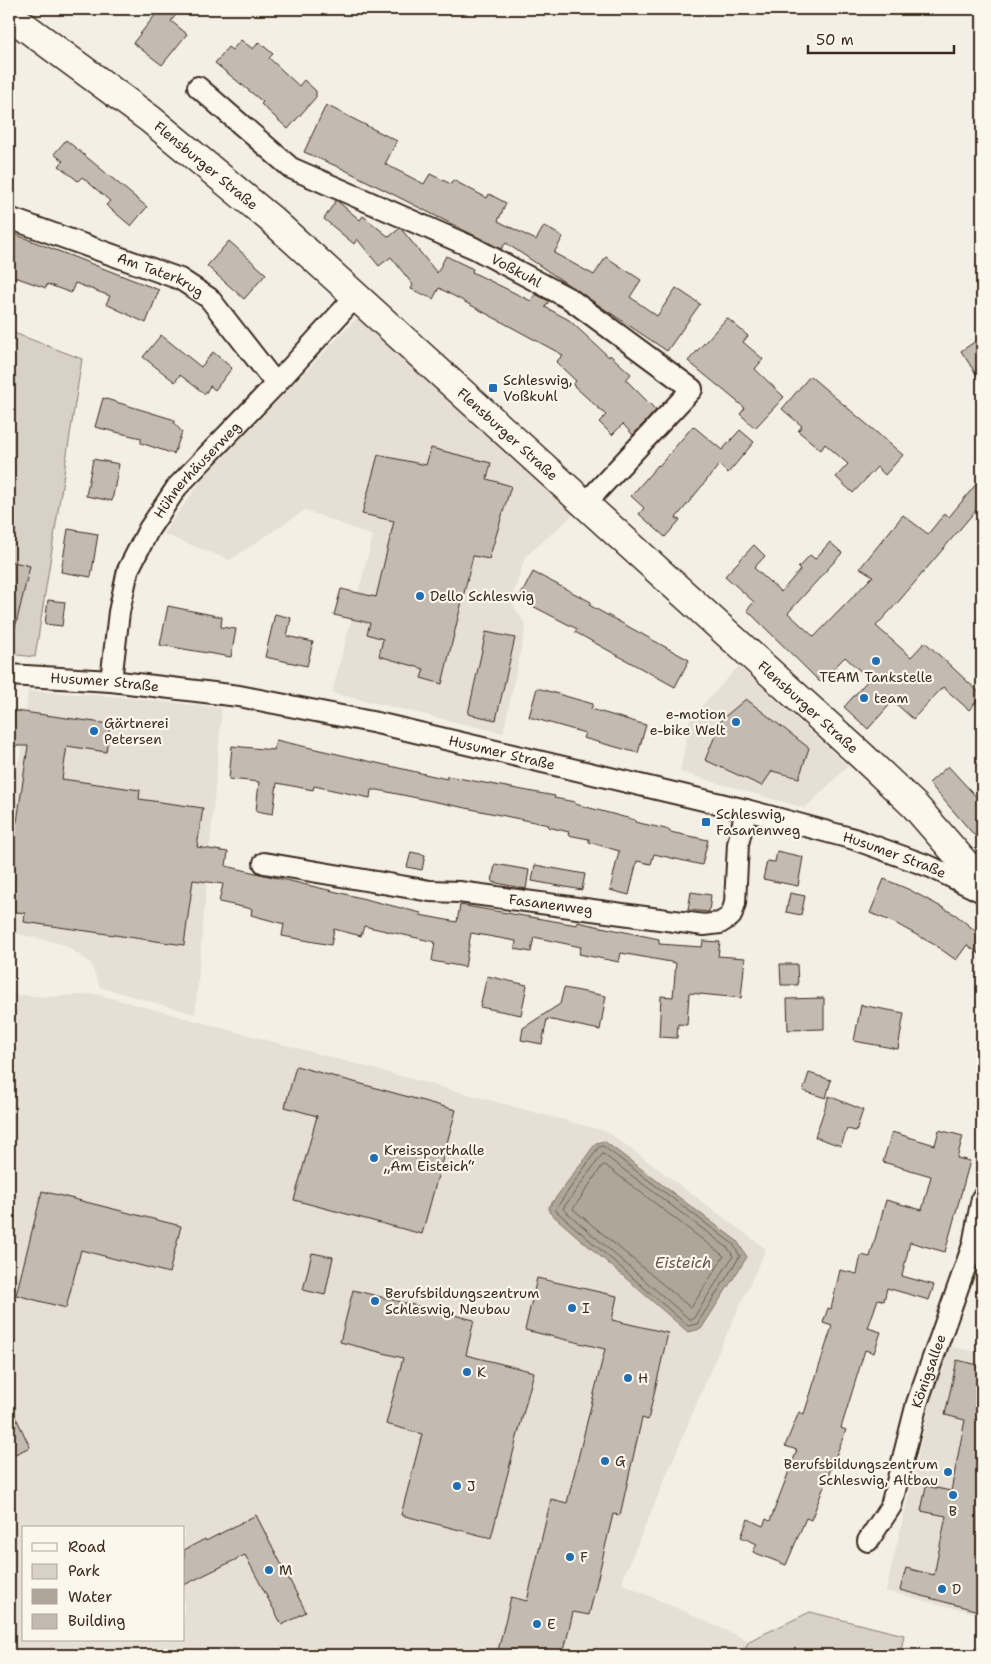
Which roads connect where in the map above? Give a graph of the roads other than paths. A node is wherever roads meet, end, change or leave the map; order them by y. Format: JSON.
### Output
{"nodes":[{"id":1,"x":9,"y":15,"type":"edge"},
{"id":2,"x":198,"y":87,"type":"dead end"},
{"id":3,"x":9,"y":218,"type":"edge"},
{"id":4,"x":355,"y":297,"type":"junction"},
{"id":5,"x":276,"y":384,"type":"junction"},
{"id":6,"x":584,"y":506,"type":"junction"},
{"id":7,"x":9,"y":675,"type":"edge"},
{"id":8,"x":111,"y":681,"type":"junction"},
{"id":9,"x":746,"y":810,"type":"junction"},
{"id":10,"x":264,"y":863,"type":"dead end"},
{"id":11,"x":982,"y":882,"type":"edge"},
{"id":12,"x":982,"y":892,"type":"edge"},
{"id":13,"x":982,"y":1198,"type":"edge"},
{"id":14,"x":868,"y":1541,"type":"dead end"}],
"edges":[{"from":1,"to":4,"type":"street","name":"Flensburger Straße"},
{"from":2,"to":6,"type":"street","name":"Voßkuhl"},
{"from":3,"to":5,"type":"street","name":"Am Taterkrug"},
{"from":4,"to":5,"type":"street","name":"Hühnerhäuserweg"},
{"from":4,"to":6,"type":"street","name":"Flensburger Straße"},
{"from":5,"to":8,"type":"street","name":"Hühnerhäuserweg"},
{"from":6,"to":11,"type":"street","name":"Flensburger Straße"},
{"from":7,"to":8,"type":"street","name":"Husumer Straße"},
{"from":8,"to":9,"type":"street","name":"Husumer Straße"},
{"from":9,"to":10,"type":"street","name":"Fasanenweg"},
{"from":9,"to":12,"type":"street","name":"Husumer Straße"},
{"from":13,"to":14,"type":"street","name":"Königsallee"}]}
